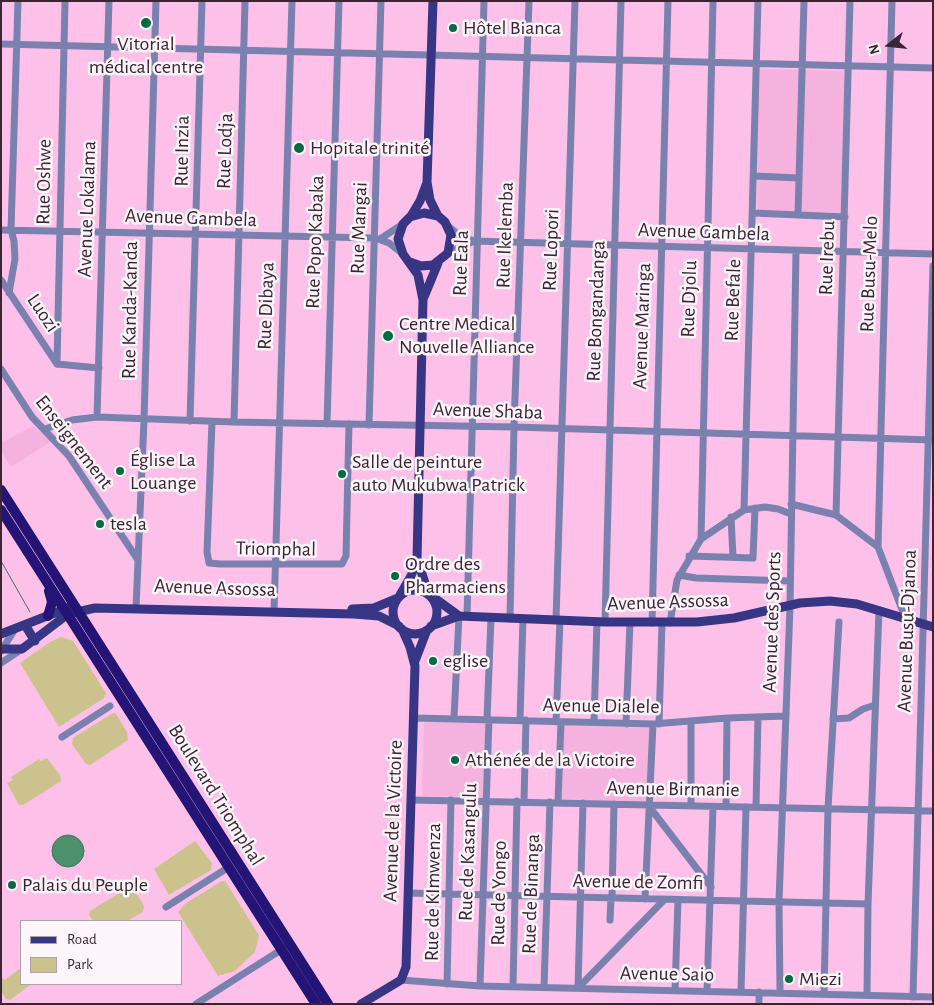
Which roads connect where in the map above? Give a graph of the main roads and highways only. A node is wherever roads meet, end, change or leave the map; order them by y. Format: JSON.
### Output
{"nodes":[{"id":1,"x":433,"y":1,"type":"edge"},
{"id":2,"x":427,"y":182,"type":"junction"},
{"id":3,"x":438,"y":216,"type":"junction"},
{"id":4,"x":407,"y":220,"type":"junction"},
{"id":5,"x":410,"y":262,"type":"junction"},
{"id":6,"x":438,"y":262,"type":"junction"},
{"id":7,"x":423,"y":300,"type":"junction"},
{"id":8,"x":1,"y":490,"type":"edge"},
{"id":9,"x":1,"y":510,"type":"edge"},
{"id":10,"x":417,"y":559,"type":"junction"},
{"id":11,"x":45,"y":578,"type":"junction"},
{"id":12,"x":430,"y":595,"type":"junction"},
{"id":13,"x":399,"y":597,"type":"junction"},
{"id":14,"x":77,"y":608,"type":"junction"},
{"id":15,"x":354,"y":611,"type":"junction"},
{"id":16,"x":66,"y":612,"type":"junction"},
{"id":17,"x":48,"y":616,"type":"junction"},
{"id":18,"x":463,"y":616,"type":"junction"},
{"id":19,"x":25,"y":625,"type":"junction"},
{"id":20,"x":928,"y":626,"type":"edge"},
{"id":21,"x":400,"y":628,"type":"junction"},
{"id":22,"x":429,"y":628,"type":"junction"},
{"id":23,"x":1,"y":634,"type":"edge"},
{"id":24,"x":35,"y":641,"type":"junction"},
{"id":25,"x":2,"y":650,"type":"edge"},
{"id":26,"x":414,"y":661,"type":"junction"},
{"id":27,"x":286,"y":947,"type":"junction"},
{"id":28,"x":316,"y":1004,"type":"edge"},
{"id":29,"x":328,"y":1004,"type":"edge"},
{"id":30,"x":361,"y":1004,"type":"edge"}],
"edges":[{"from":1,"to":2,"type":"main road"},
{"from":2,"to":3,"type":"main road"},
{"from":2,"to":4,"type":"main road"},
{"from":3,"to":4,"type":"main road"},
{"from":3,"to":6,"type":"main road"},
{"from":4,"to":5,"type":"main road"},
{"from":5,"to":6,"type":"main road"},
{"from":5,"to":7,"type":"main road"},
{"from":6,"to":7,"type":"main road"},
{"from":7,"to":10,"type":"main road"},
{"from":8,"to":14,"type":"highway","name":"Boulevard Triomphal"},
{"from":9,"to":11,"type":"highway","name":"Boulevard Triomphal"},
{"from":10,"to":12,"type":"main road"},
{"from":10,"to":13,"type":"main road"},
{"from":11,"to":16,"type":"highway","name":"Boulevard Triomphal"},
{"from":11,"to":17,"type":"highway"},
{"from":12,"to":13,"type":"main road"},
{"from":12,"to":18,"type":"main road"},
{"from":12,"to":22,"type":"main road"},
{"from":13,"to":15,"type":"main road"},
{"from":13,"to":21,"type":"main road"},
{"from":14,"to":15,"type":"main road","name":"Avenue Assossa"},
{"from":14,"to":16,"type":"main road","name":"Avenue Assossa"},
{"from":14,"to":27,"type":"highway","name":"Boulevard Triomphal"},
{"from":15,"to":21,"type":"main road"},
{"from":16,"to":17,"type":"main road","name":"Avenue Assossa"},
{"from":16,"to":24,"type":"main road"},
{"from":16,"to":27,"type":"highway","name":"Boulevard Triomphal"},
{"from":17,"to":19,"type":"main road","name":"Avenue Assossa"},
{"from":18,"to":20,"type":"main road","name":"Avenue Assossa"},
{"from":18,"to":22,"type":"main road"},
{"from":19,"to":23,"type":"main road","name":"Avenue Assossa"},
{"from":19,"to":24,"type":"main road"},
{"from":21,"to":22,"type":"main road"},
{"from":21,"to":26,"type":"main road"},
{"from":22,"to":26,"type":"main road"},
{"from":24,"to":25,"type":"main road"},
{"from":26,"to":30,"type":"main road","name":"Avenue de la Victoire"},
{"from":27,"to":28,"type":"highway","name":"Boulevard Triomphal"},
{"from":27,"to":29,"type":"highway","name":"Boulevard Triomphal"}]}
